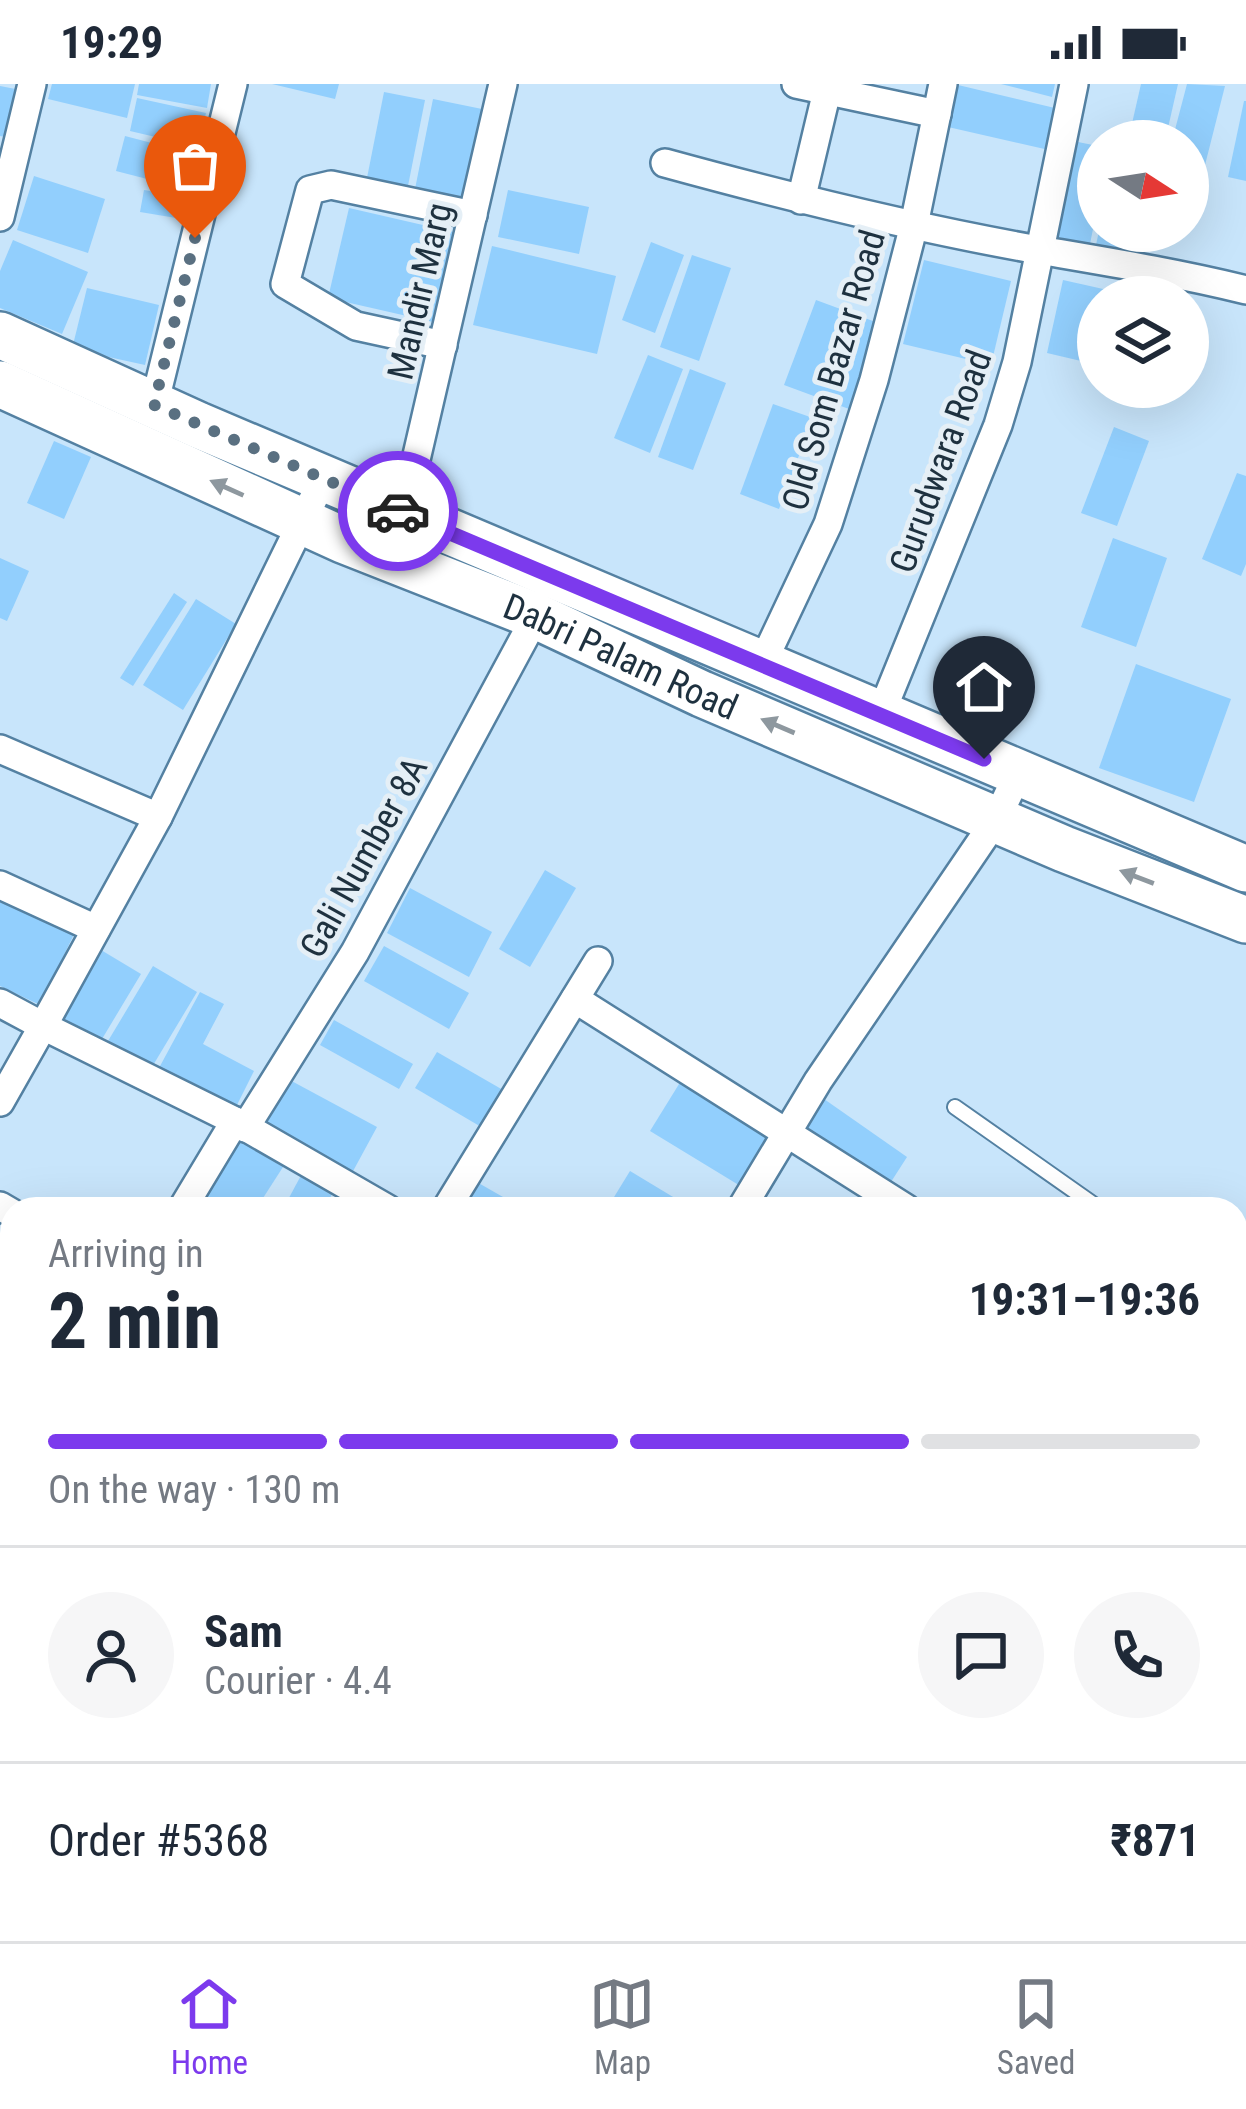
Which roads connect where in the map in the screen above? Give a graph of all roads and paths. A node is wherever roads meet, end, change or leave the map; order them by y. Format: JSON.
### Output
{"nodes":[{"id":1,"x":32,"y":84,"type":"edge"},
{"id":2,"x":233,"y":84,"type":"edge"},
{"id":3,"x":503,"y":84,"type":"edge"},
{"id":4,"x":796,"y":84,"type":"edge"},
{"id":5,"x":943,"y":84,"type":"edge"},
{"id":6,"x":1074,"y":84,"type":"edge"},
{"id":7,"x":827,"y":91,"type":"junction"},
{"id":8,"x":937,"y":114,"type":"junction"},
{"id":9,"x":665,"y":163,"type":"dead end"},
{"id":10,"x":801,"y":200,"type":"junction"},
{"id":11,"x":473,"y":215,"type":"junction"},
{"id":12,"x":0,"y":217,"type":"edge"},
{"id":13,"x":914,"y":225,"type":"junction"},
{"id":14,"x":1040,"y":250,"type":"junction"},
{"id":15,"x":1246,"y":290,"type":"edge"},
{"id":16,"x":0,"y":335,"type":"edge"},
{"id":17,"x":443,"y":345,"type":"junction"},
{"id":18,"x":0,"y":384,"type":"edge"},
{"id":19,"x":154,"y":405,"type":"junction"},
{"id":20,"x":323,"y":478,"type":"junction"},
{"id":21,"x":404,"y":514,"type":"junction"},
{"id":22,"x":303,"y":522,"type":"junction"},
{"id":23,"x":393,"y":559,"type":"junction"},
{"id":24,"x":536,"y":616,"type":"junction"},
{"id":25,"x":760,"y":666,"type":"junction"},
{"id":26,"x":880,"y":716,"type":"junction"},
{"id":27,"x":0,"y":749,"type":"edge"},
{"id":28,"x":1018,"y":774,"type":"junction"},
{"id":29,"x":158,"y":817,"type":"junction"},
{"id":30,"x":997,"y":818,"type":"junction"},
{"id":31,"x":1246,"y":869,"type":"edge"},
{"id":32,"x":0,"y":885,"type":"edge"},
{"id":33,"x":1246,"y":920,"type":"edge"},
{"id":34,"x":96,"y":929,"type":"junction"},
{"id":35,"x":598,"y":961,"type":"dead end"},
{"id":36,"x":575,"y":999,"type":"junction"},
{"id":37,"x":0,"y":1003,"type":"edge"},
{"id":38,"x":43,"y":1026,"type":"junction"},
{"id":39,"x":0,"y":1102,"type":"edge"},
{"id":40,"x":955,"y":1107,"type":"dead end"},
{"id":41,"x":240,"y":1124,"type":"junction"},
{"id":42,"x":785,"y":1132,"type":"junction"},
{"id":43,"x":190,"y":1197,"type":"edge"},
{"id":44,"x":367,"y":1197,"type":"edge"},
{"id":45,"x":453,"y":1197,"type":"edge"},
{"id":46,"x":748,"y":1197,"type":"edge"},
{"id":47,"x":888,"y":1197,"type":"edge"},
{"id":48,"x":1083,"y":1197,"type":"edge"}],
"edges":[{"from":1,"to":12,"type":"street"},
{"from":2,"to":19,"type":"street"},
{"from":3,"to":11,"type":"street","name":"Mandir Marg"},
{"from":4,"to":7,"type":"street"},
{"from":5,"to":8,"type":"street","name":"Old Som Bazar Road"},
{"from":6,"to":14,"type":"street","name":"Gurudwara Road"},
{"from":7,"to":8,"type":"street"},
{"from":7,"to":10,"type":"street"},
{"from":8,"to":13,"type":"street","name":"Old Som Bazar Road"},
{"from":9,"to":10,"type":"street"},
{"from":10,"to":13,"type":"street"},
{"from":11,"to":17,"type":"street","name":"Mandir Marg"},
{"from":11,"to":17,"type":"street"},
{"from":13,"to":14,"type":"street"},
{"from":13,"to":25,"type":"street","name":"Old Som Bazar Road"},
{"from":14,"to":15,"type":"street"},
{"from":14,"to":26,"type":"street","name":"Gurudwara Road"},
{"from":16,"to":19,"type":"main road","name":"Dabri Palam Road"},
{"from":17,"to":21,"type":"street","name":"Mandir Marg"},
{"from":22,"to":18,"type":"main road","name":"Dabri Palam Road","one_way":true},
{"from":19,"to":20,"type":"main road","name":"Dabri Palam Road"},
{"from":20,"to":21,"type":"main road","name":"Dabri Palam Road"},
{"from":20,"to":22,"type":"street"},
{"from":21,"to":23,"type":"street","name":"Mandir Marg"},
{"from":21,"to":25,"type":"main road","name":"Dabri Palam Road"},
{"from":22,"to":23,"type":"main road","name":"Dabri Palam Road"},
{"from":22,"to":29,"type":"street"},
{"from":23,"to":24,"type":"main road","name":"Dabri Palam Road"},
{"from":30,"to":24,"type":"main road","name":"Dabri Palam Road","one_way":true},
{"from":24,"to":41,"type":"street","name":"Gali Number 8A"},
{"from":25,"to":26,"type":"main road","name":"Dabri Palam Road"},
{"from":26,"to":28,"type":"main road","name":"Dabri Palam Road"},
{"from":27,"to":29,"type":"street"},
{"from":28,"to":30,"type":"street"},
{"from":28,"to":31,"type":"main road","name":"Dabri Palam Road"},
{"from":29,"to":34,"type":"street"},
{"from":33,"to":30,"type":"main road","name":"Dabri Palam Road","one_way":true},
{"from":30,"to":42,"type":"street"},
{"from":32,"to":34,"type":"street"},
{"from":34,"to":38,"type":"street"},
{"from":35,"to":36,"type":"street"},
{"from":36,"to":42,"type":"street"},
{"from":36,"to":45,"type":"street"},
{"from":37,"to":38,"type":"street"},
{"from":38,"to":39,"type":"street"},
{"from":38,"to":41,"type":"street"},
{"from":40,"to":48,"type":"lane"},
{"from":41,"to":43,"type":"street","name":"Gali Number 8A"},
{"from":41,"to":44,"type":"street"},
{"from":42,"to":46,"type":"street"},
{"from":42,"to":47,"type":"street"}]}
